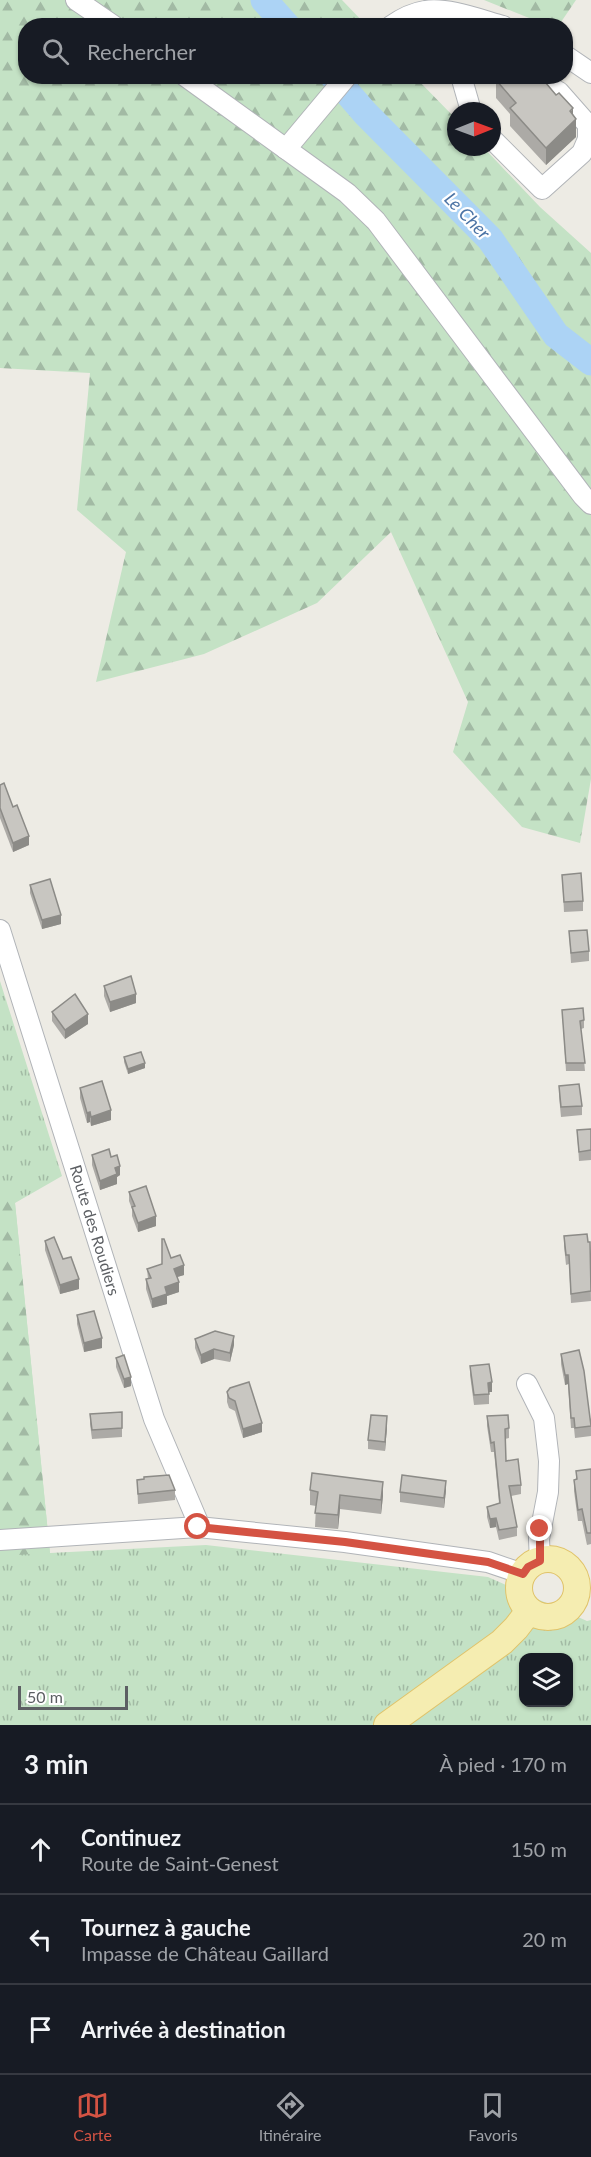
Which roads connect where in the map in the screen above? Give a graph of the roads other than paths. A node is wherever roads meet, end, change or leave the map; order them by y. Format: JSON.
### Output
{"nodes":[{"id":1,"x":76,"y":0,"type":"edge"},
{"id":2,"x":102,"y":18,"type":"edge"},
{"id":3,"x":405,"y":18,"type":"edge"},
{"id":4,"x":453,"y":18,"type":"edge"},
{"id":5,"x":573,"y":61,"type":"edge"},
{"id":6,"x":591,"y":74,"type":"edge"},
{"id":7,"x":198,"y":84,"type":"edge"},
{"id":8,"x":340,"y":84,"type":"edge"},
{"id":9,"x":463,"y":84,"type":"edge"},
{"id":10,"x":549,"y":87,"type":"edge"},
{"id":11,"x":468,"y":102,"type":"edge"},
{"id":12,"x":292,"y":142,"type":"junction"},
{"id":13,"x":501,"y":149,"type":"edge"},
{"id":14,"x":591,"y":504,"type":"edge"},
{"id":15,"x":0,"y":930,"type":"edge"},
{"id":16,"x":527,"y":1384,"type":"dead end"},
{"id":17,"x":198,"y":1527,"type":"junction"},
{"id":18,"x":0,"y":1540,"type":"edge"},
{"id":19,"x":532,"y":1567,"type":"junction"},
{"id":20,"x":583,"y":1578,"type":"edge"},
{"id":21,"x":529,"y":1611,"type":"junction"},
{"id":22,"x":387,"y":1725,"type":"edge"}],
"edges":[{"from":1,"to":2,"type":"street"},
{"from":3,"to":4,"type":"street"},
{"from":5,"to":6,"type":"street"},
{"from":7,"to":12,"type":"street"},
{"from":8,"to":12,"type":"street"},
{"from":9,"to":11,"type":"street"},
{"from":10,"to":13,"type":"street"},
{"from":12,"to":14,"type":"street"},
{"from":15,"to":17,"type":"street","name":"Route des Roudiers"},
{"from":16,"to":19,"type":"street"},
{"from":17,"to":18,"type":"street"},
{"from":17,"to":19,"type":"street"},
{"from":19,"to":20,"type":"main road"},
{"from":19,"to":21,"type":"main road"},
{"from":20,"to":21,"type":"main road"},
{"from":21,"to":22,"type":"main road"}]}
